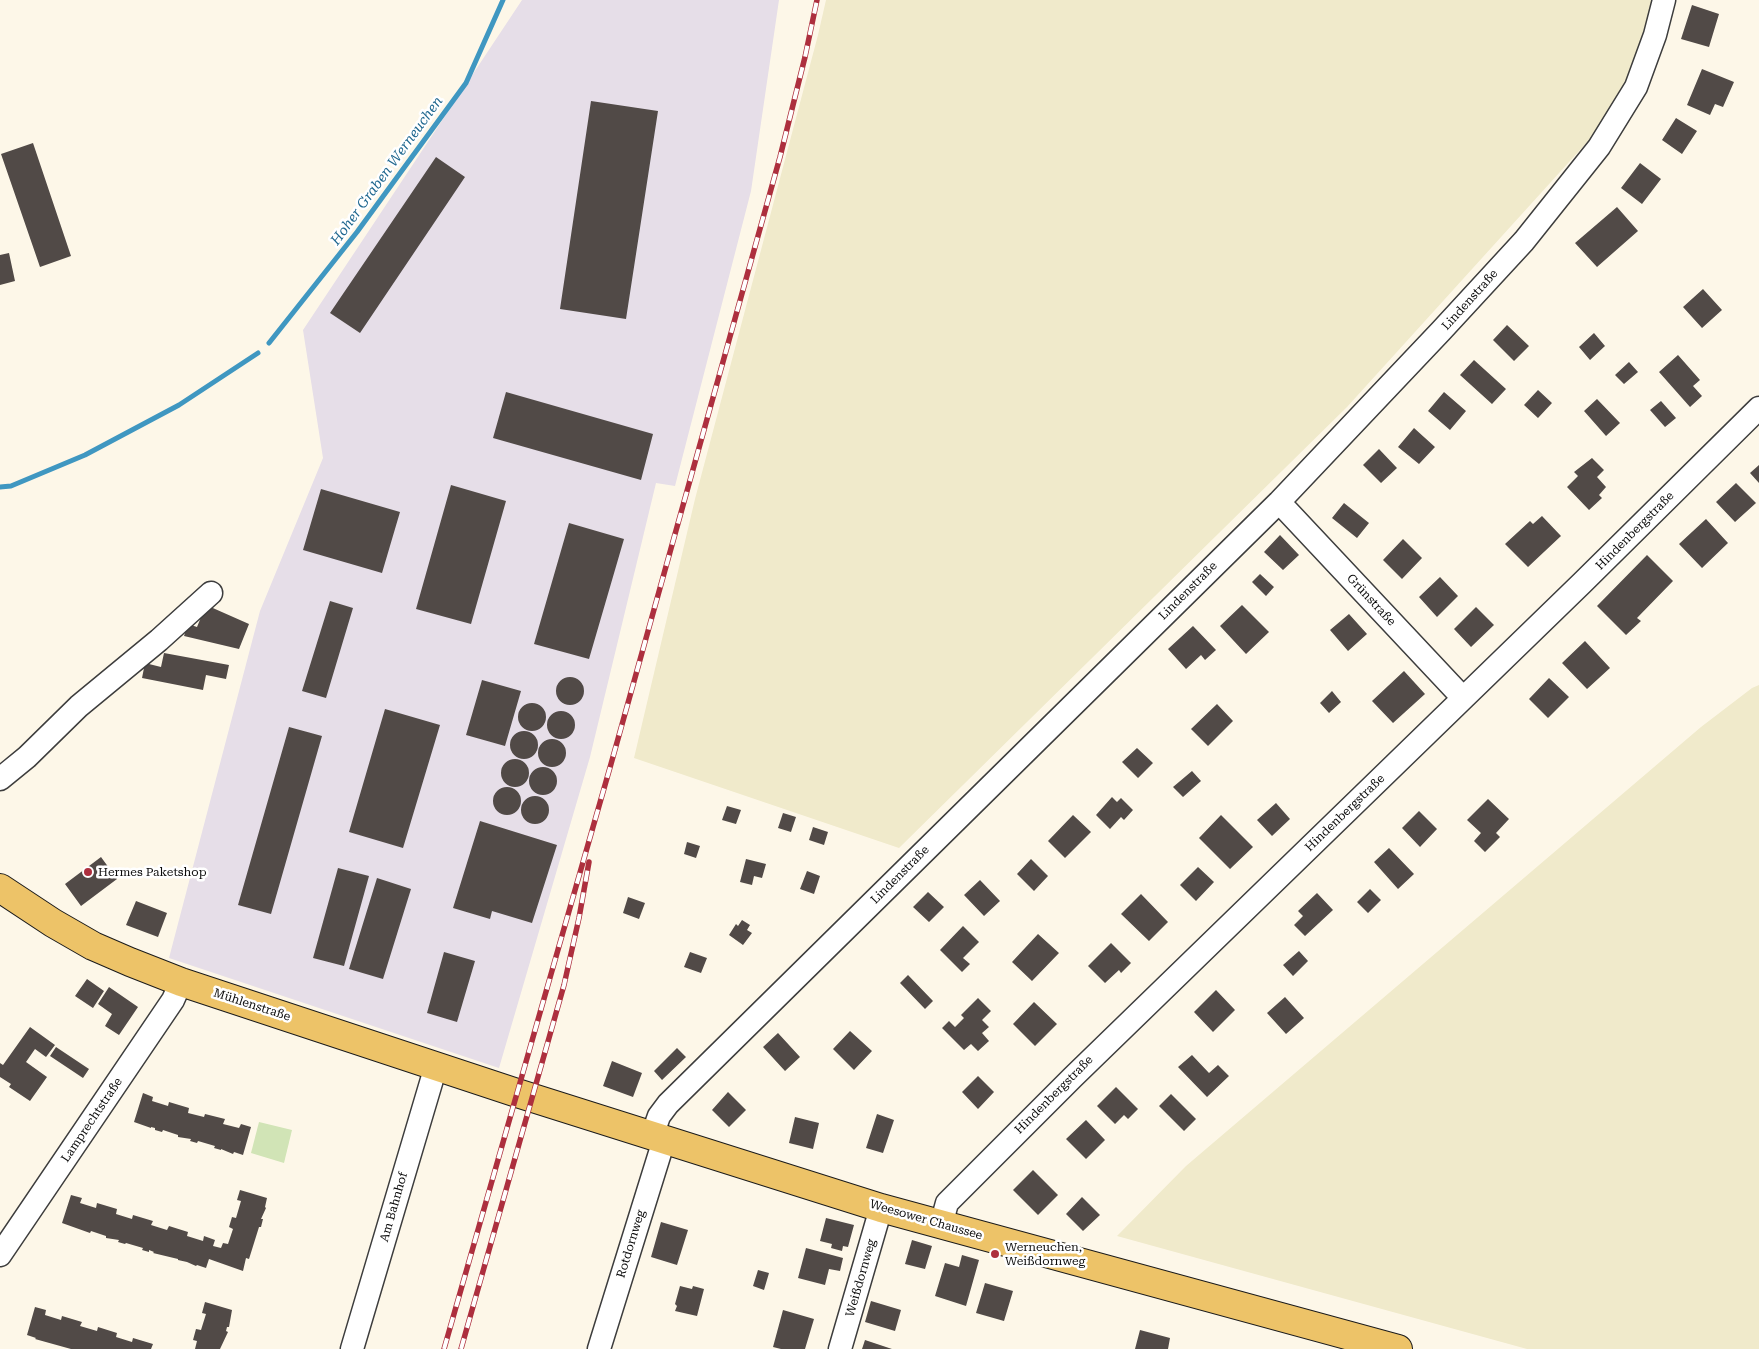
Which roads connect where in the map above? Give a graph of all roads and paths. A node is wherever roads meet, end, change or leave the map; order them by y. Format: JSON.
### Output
{"nodes":[{"id":1,"x":1664,"y":0,"type":"edge"},
{"id":2,"x":1759,"y":408,"type":"edge"},
{"id":3,"x":1279,"y":502,"type":"junction"},
{"id":4,"x":211,"y":593,"type":"dead end"},
{"id":5,"x":1463,"y":698,"type":"junction"},
{"id":6,"x":0,"y":779,"type":"edge"},
{"id":7,"x":0,"y":888,"type":"edge"},
{"id":8,"x":181,"y":982,"type":"junction"},
{"id":9,"x":436,"y":1066,"type":"junction"},
{"id":10,"x":517,"y":1093,"type":"joint"},
{"id":11,"x":658,"y":1138,"type":"junction"},
{"id":12,"x":881,"y":1208,"type":"junction"},
{"id":13,"x":940,"y":1224,"type":"junction"},
{"id":14,"x":0,"y":1255,"type":"edge"},
{"id":15,"x":352,"y":1349,"type":"edge"},
{"id":16,"x":599,"y":1349,"type":"edge"},
{"id":17,"x":840,"y":1349,"type":"edge"},
{"id":18,"x":1398,"y":1349,"type":"edge"}],
"edges":[{"from":1,"to":3,"type":"street","name":"Lindenstraße"},
{"from":2,"to":5,"type":"street","name":"Hindenbergstraße"},
{"from":3,"to":5,"type":"street","name":"Grünstraße"},
{"from":3,"to":11,"type":"street","name":"Lindenstraße"},
{"from":4,"to":6,"type":"street"},
{"from":5,"to":13,"type":"street","name":"Hindenbergstraße"},
{"from":7,"to":8,"type":"main road","name":"Mühlenstraße"},
{"from":8,"to":9,"type":"main road","name":"Mühlenstraße"},
{"from":8,"to":14,"type":"street","name":"Lamprechtstraße"},
{"from":9,"to":10,"type":"main road","name":"Mühlenstraße"},
{"from":9,"to":15,"type":"street","name":"Am Bahnhof"},
{"from":10,"to":11,"type":"main road","name":"Weesower Chaussee"},
{"from":11,"to":12,"type":"main road","name":"Weesower Chaussee"},
{"from":11,"to":16,"type":"street","name":"Rotdornweg"},
{"from":12,"to":13,"type":"main road","name":"Weesower Chaussee"},
{"from":12,"to":17,"type":"street","name":"Weißdornweg"},
{"from":13,"to":18,"type":"main road","name":"Weesower Chaussee"}]}
